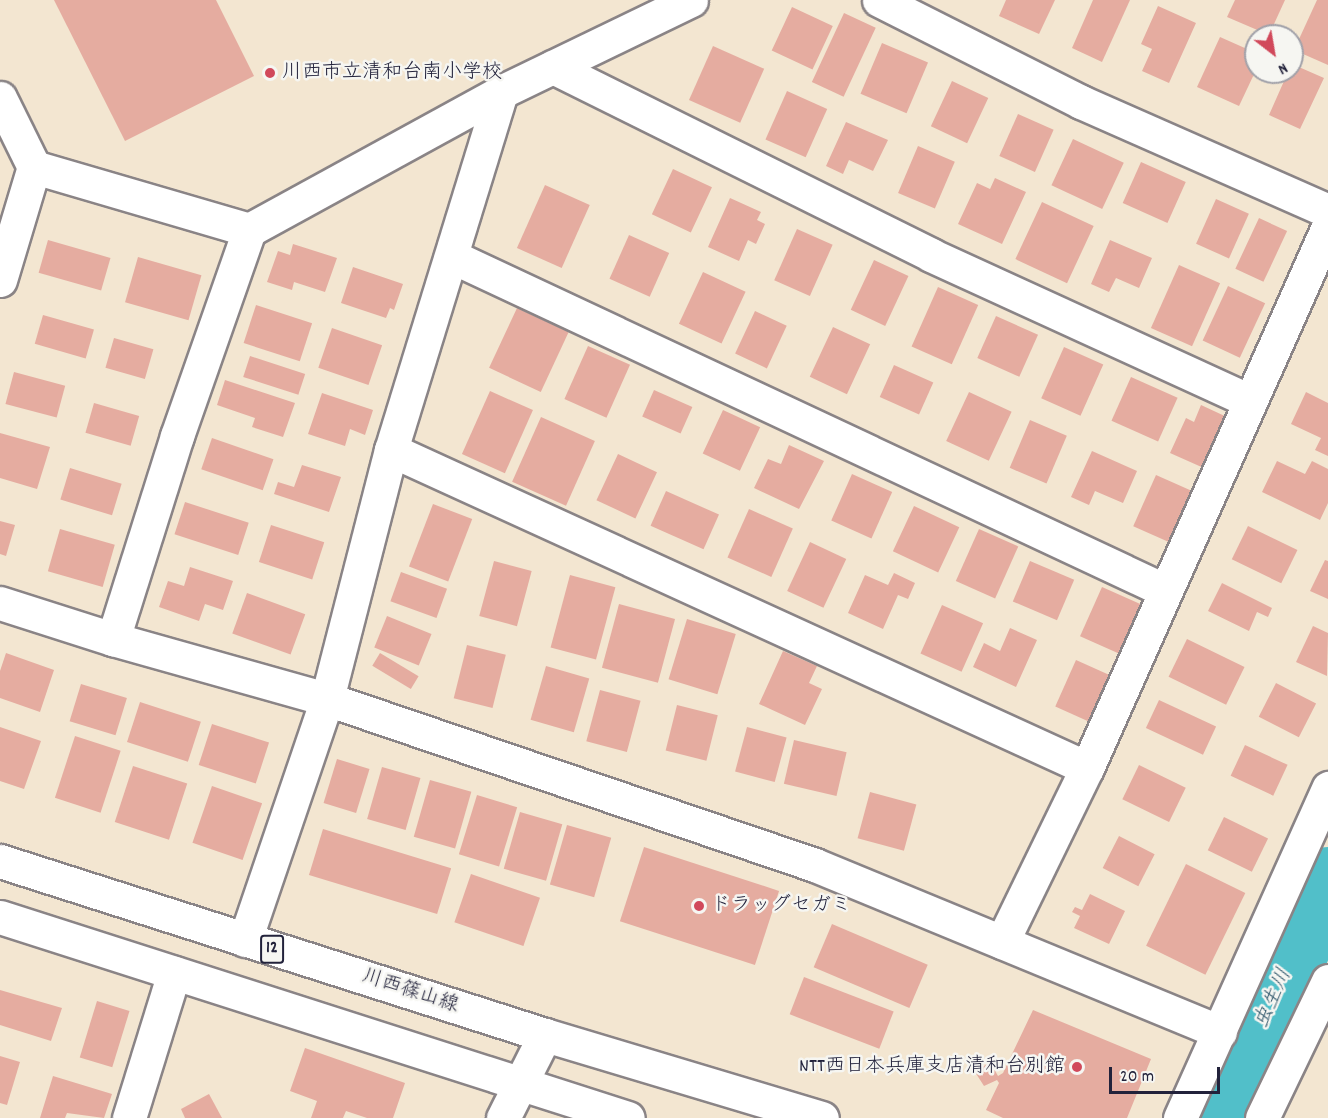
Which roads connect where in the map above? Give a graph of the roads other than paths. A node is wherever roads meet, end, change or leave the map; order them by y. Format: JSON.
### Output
{"nodes":[{"id":1,"x":691,"y":0,"type":"edge"},
{"id":2,"x":879,"y":0,"type":"edge"},
{"id":3,"x":553,"y":67,"type":"junction"},
{"id":4,"x":501,"y":92,"type":"junction"},
{"id":5,"x":0,"y":98,"type":"edge"},
{"id":6,"x":34,"y":167,"type":"junction"},
{"id":7,"x":1328,"y":211,"type":"edge"},
{"id":8,"x":1328,"y":227,"type":"edge"},
{"id":9,"x":249,"y":230,"type":"junction"},
{"id":10,"x":453,"y":257,"type":"junction"},
{"id":11,"x":0,"y":280,"type":"edge"},
{"id":12,"x":1250,"y":401,"type":"junction"},
{"id":13,"x":391,"y":450,"type":"junction"},
{"id":14,"x":1166,"y":591,"type":"junction"},
{"id":15,"x":0,"y":603,"type":"edge"},
{"id":16,"x":113,"y":639,"type":"junction"},
{"id":17,"x":327,"y":699,"type":"junction"},
{"id":18,"x":1087,"y":768,"type":"junction"},
{"id":19,"x":1328,"y":788,"type":"edge"},
{"id":20,"x":0,"y":861,"type":"edge"},
{"id":21,"x":0,"y":917,"type":"edge"},
{"id":22,"x":245,"y":940,"type":"junction"},
{"id":23,"x":1002,"y":942,"type":"junction"},
{"id":24,"x":174,"y":973,"type":"junction"},
{"id":25,"x":1328,"y":981,"type":"edge"},
{"id":26,"x":1220,"y":1032,"type":"junction"},
{"id":27,"x":545,"y":1035,"type":"junction"},
{"id":28,"x":524,"y":1083,"type":"junction"},
{"id":29,"x":129,"y":1118,"type":"edge"},
{"id":30,"x":503,"y":1118,"type":"edge"},
{"id":31,"x":627,"y":1118,"type":"edge"},
{"id":32,"x":822,"y":1118,"type":"edge"},
{"id":33,"x":1180,"y":1118,"type":"edge"},
{"id":34,"x":1262,"y":1118,"type":"edge"}],
"edges":[{"from":1,"to":3,"type":"street"},
{"from":2,"to":7,"type":"street"},
{"from":3,"to":4,"type":"street"},
{"from":3,"to":12,"type":"street"},
{"from":4,"to":9,"type":"street"},
{"from":4,"to":10,"type":"street"},
{"from":5,"to":6,"type":"street"},
{"from":6,"to":9,"type":"street"},
{"from":6,"to":11,"type":"street"},
{"from":8,"to":12,"type":"street"},
{"from":9,"to":16,"type":"street"},
{"from":10,"to":13,"type":"street"},
{"from":10,"to":14,"type":"street"},
{"from":12,"to":14,"type":"street"},
{"from":13,"to":17,"type":"street"},
{"from":13,"to":18,"type":"street"},
{"from":14,"to":18,"type":"street"},
{"from":15,"to":16,"type":"street"},
{"from":16,"to":17,"type":"street"},
{"from":17,"to":22,"type":"street"},
{"from":17,"to":23,"type":"street"},
{"from":18,"to":23,"type":"street"},
{"from":19,"to":26,"type":"street"},
{"from":20,"to":22,"type":"street","name":"川西篠山線","number":"12"},
{"from":21,"to":24,"type":"street"},
{"from":22,"to":27,"type":"street","name":"川西篠山線","number":"12"},
{"from":23,"to":26,"type":"street"},
{"from":24,"to":28,"type":"street"},
{"from":24,"to":29,"type":"street"},
{"from":25,"to":34,"type":"street"},
{"from":26,"to":33,"type":"street"},
{"from":27,"to":28,"type":"street"},
{"from":27,"to":32,"type":"street","name":"川西篠山線","number":"12"},
{"from":28,"to":30,"type":"street"},
{"from":28,"to":31,"type":"street"}]}
